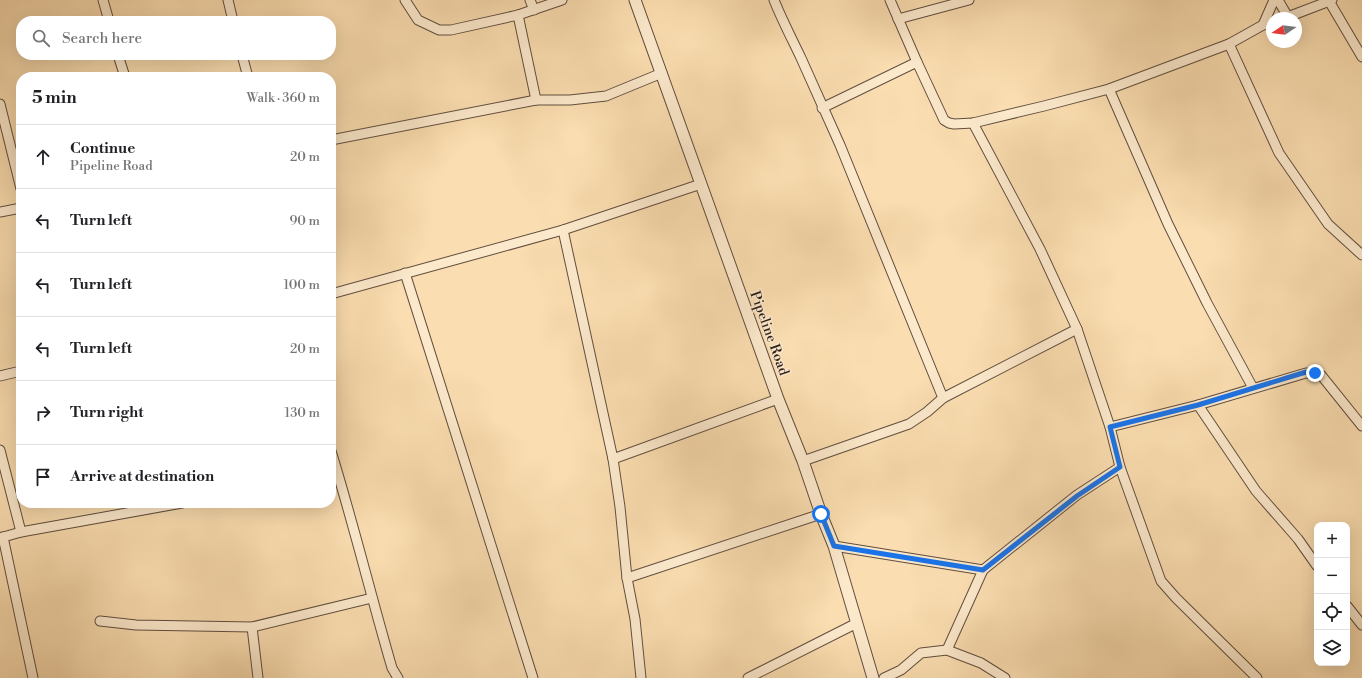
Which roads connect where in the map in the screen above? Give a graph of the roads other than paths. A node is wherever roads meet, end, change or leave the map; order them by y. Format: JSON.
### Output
{"nodes":[{"id":1,"x":103,"y":0,"type":"edge"},
{"id":2,"x":228,"y":0,"type":"edge"},
{"id":3,"x":404,"y":0,"type":"edge"},
{"id":4,"x":530,"y":0,"type":"edge"},
{"id":5,"x":562,"y":0,"type":"edge"},
{"id":6,"x":635,"y":0,"type":"edge"},
{"id":7,"x":774,"y":0,"type":"edge"},
{"id":8,"x":890,"y":0,"type":"edge"},
{"id":9,"x":969,"y":0,"type":"edge"},
{"id":10,"x":1274,"y":0,"type":"edge"},
{"id":11,"x":1278,"y":0,"type":"edge"},
{"id":12,"x":1331,"y":1,"type":"edge"},
{"id":13,"x":534,"y":10,"type":"junction"},
{"id":14,"x":1271,"y":12,"type":"edge"},
{"id":15,"x":1284,"y":12,"type":"edge"},
{"id":16,"x":1302,"y":12,"type":"edge"},
{"id":17,"x":518,"y":15,"type":"junction"},
{"id":18,"x":108,"y":16,"type":"edge"},
{"id":19,"x":232,"y":16,"type":"edge"},
{"id":20,"x":898,"y":19,"type":"junction"},
{"id":21,"x":1266,"y":25,"type":"edge"},
{"id":22,"x":1229,"y":44,"type":"junction"},
{"id":23,"x":1362,"y":57,"type":"edge"},
{"id":24,"x":120,"y":60,"type":"edge"},
{"id":25,"x":243,"y":60,"type":"edge"},
{"id":26,"x":917,"y":62,"type":"junction"},
{"id":27,"x":123,"y":72,"type":"edge"},
{"id":28,"x":247,"y":72,"type":"edge"},
{"id":29,"x":662,"y":73,"type":"junction"},
{"id":30,"x":1109,"y":89,"type":"junction"},
{"id":31,"x":536,"y":100,"type":"junction"},
{"id":32,"x":0,"y":104,"type":"edge"},
{"id":33,"x":822,"y":108,"type":"junction"},
{"id":34,"x":972,"y":123,"type":"junction"},
{"id":35,"x":336,"y":139,"type":"edge"},
{"id":36,"x":16,"y":169,"type":"edge"},
{"id":37,"x":701,"y":184,"type":"junction"},
{"id":38,"x":16,"y":209,"type":"edge"},
{"id":39,"x":0,"y":212,"type":"edge"},
{"id":40,"x":563,"y":230,"type":"junction"},
{"id":41,"x":1362,"y":255,"type":"edge"},
{"id":42,"x":405,"y":273,"type":"junction"},
{"id":43,"x":336,"y":293,"type":"edge"},
{"id":44,"x":1077,"y":329,"type":"junction"},
{"id":45,"x":16,"y":372,"type":"edge"},
{"id":46,"x":0,"y":376,"type":"edge"},
{"id":47,"x":1253,"y":388,"type":"junction"},
{"id":48,"x":943,"y":398,"type":"junction"},
{"id":49,"x":778,"y":399,"type":"junction"},
{"id":50,"x":1198,"y":405,"type":"junction"},
{"id":51,"x":1362,"y":426,"type":"edge"},
{"id":52,"x":1110,"y":427,"type":"junction"},
{"id":53,"x":0,"y":450,"type":"edge"},
{"id":54,"x":613,"y":458,"type":"junction"},
{"id":55,"x":803,"y":460,"type":"junction"},
{"id":56,"x":1120,"y":467,"type":"junction"},
{"id":57,"x":336,"y":468,"type":"edge"},
{"id":58,"x":336,"y":484,"type":"edge"},
{"id":59,"x":341,"y":484,"type":"junction"},
{"id":60,"x":154,"y":508,"type":"edge"},
{"id":61,"x":821,"y":514,"type":"junction"},
{"id":62,"x":21,"y":532,"type":"junction"},
{"id":63,"x":1,"y":537,"type":"edge"},
{"id":64,"x":834,"y":546,"type":"junction"},
{"id":65,"x":1314,"y":562,"type":"edge"},
{"id":66,"x":983,"y":570,"type":"junction"},
{"id":67,"x":627,"y":578,"type":"junction"},
{"id":68,"x":372,"y":598,"type":"junction"},
{"id":69,"x":1350,"y":610,"type":"edge"},
{"id":70,"x":100,"y":621,"type":"dead end"},
{"id":71,"x":857,"y":623,"type":"junction"},
{"id":72,"x":1362,"y":625,"type":"edge"},
{"id":73,"x":252,"y":627,"type":"junction"},
{"id":74,"x":947,"y":650,"type":"junction"},
{"id":75,"x":33,"y":678,"type":"edge"},
{"id":76,"x":258,"y":678,"type":"edge"},
{"id":77,"x":398,"y":678,"type":"edge"},
{"id":78,"x":533,"y":678,"type":"edge"},
{"id":79,"x":641,"y":678,"type":"edge"},
{"id":80,"x":748,"y":678,"type":"edge"},
{"id":81,"x":873,"y":678,"type":"edge"},
{"id":82,"x":884,"y":678,"type":"edge"},
{"id":83,"x":1005,"y":678,"type":"edge"},
{"id":84,"x":1257,"y":678,"type":"edge"}],
"edges":[{"from":1,"to":18,"type":"street"},
{"from":2,"to":19,"type":"street"},
{"from":3,"to":17,"type":"street"},
{"from":4,"to":13,"type":"street"},
{"from":5,"to":13,"type":"street"},
{"from":6,"to":29,"type":"street","name":"Pipeline Road"},
{"from":7,"to":33,"type":"street"},
{"from":8,"to":20,"type":"street"},
{"from":9,"to":20,"type":"street"},
{"from":10,"to":14,"type":"street"},
{"from":11,"to":15,"type":"street"},
{"from":12,"to":16,"type":"street"},
{"from":12,"to":23,"type":"street"},
{"from":13,"to":17,"type":"street"},
{"from":17,"to":31,"type":"street"},
{"from":20,"to":26,"type":"street"},
{"from":21,"to":22,"type":"street"},
{"from":22,"to":30,"type":"street"},
{"from":22,"to":41,"type":"street"},
{"from":24,"to":27,"type":"street"},
{"from":25,"to":28,"type":"street"},
{"from":26,"to":33,"type":"street"},
{"from":26,"to":34,"type":"street"},
{"from":29,"to":31,"type":"street"},
{"from":29,"to":37,"type":"street","name":"Pipeline Road"},
{"from":30,"to":34,"type":"street"},
{"from":30,"to":47,"type":"street"},
{"from":31,"to":35,"type":"street"},
{"from":32,"to":36,"type":"street"},
{"from":33,"to":48,"type":"street"},
{"from":34,"to":44,"type":"street"},
{"from":37,"to":40,"type":"street"},
{"from":37,"to":49,"type":"street","name":"Pipeline Road"},
{"from":38,"to":39,"type":"street"},
{"from":40,"to":42,"type":"street"},
{"from":40,"to":54,"type":"street"},
{"from":42,"to":43,"type":"street"},
{"from":42,"to":78,"type":"street"},
{"from":44,"to":48,"type":"street"},
{"from":44,"to":52,"type":"street"},
{"from":45,"to":46,"type":"street"},
{"from":47,"to":50,"type":"street"},
{"from":47,"to":51,"type":"street"},
{"from":48,"to":55,"type":"street"},
{"from":49,"to":54,"type":"street"},
{"from":49,"to":55,"type":"street","name":"Pipeline Road"},
{"from":50,"to":52,"type":"street"},
{"from":50,"to":65,"type":"street"},
{"from":52,"to":56,"type":"street"},
{"from":53,"to":62,"type":"street"},
{"from":54,"to":67,"type":"street"},
{"from":55,"to":61,"type":"street","name":"Pipeline Road"},
{"from":56,"to":66,"type":"street"},
{"from":56,"to":84,"type":"street"},
{"from":57,"to":59,"type":"street"},
{"from":58,"to":59,"type":"street"},
{"from":59,"to":68,"type":"street"},
{"from":60,"to":62,"type":"street"},
{"from":61,"to":64,"type":"street","name":"Pipeline Road"},
{"from":61,"to":67,"type":"street"},
{"from":62,"to":63,"type":"street"},
{"from":63,"to":75,"type":"street"},
{"from":64,"to":66,"type":"street"},
{"from":64,"to":71,"type":"street","name":"Pipeline Road"},
{"from":66,"to":74,"type":"street"},
{"from":67,"to":79,"type":"street"},
{"from":68,"to":73,"type":"street"},
{"from":68,"to":77,"type":"street"},
{"from":69,"to":72,"type":"street"},
{"from":70,"to":73,"type":"street"},
{"from":71,"to":80,"type":"street"},
{"from":71,"to":81,"type":"street","name":"Pipeline Road"},
{"from":73,"to":76,"type":"street"},
{"from":74,"to":82,"type":"street"},
{"from":74,"to":83,"type":"street"}]}
